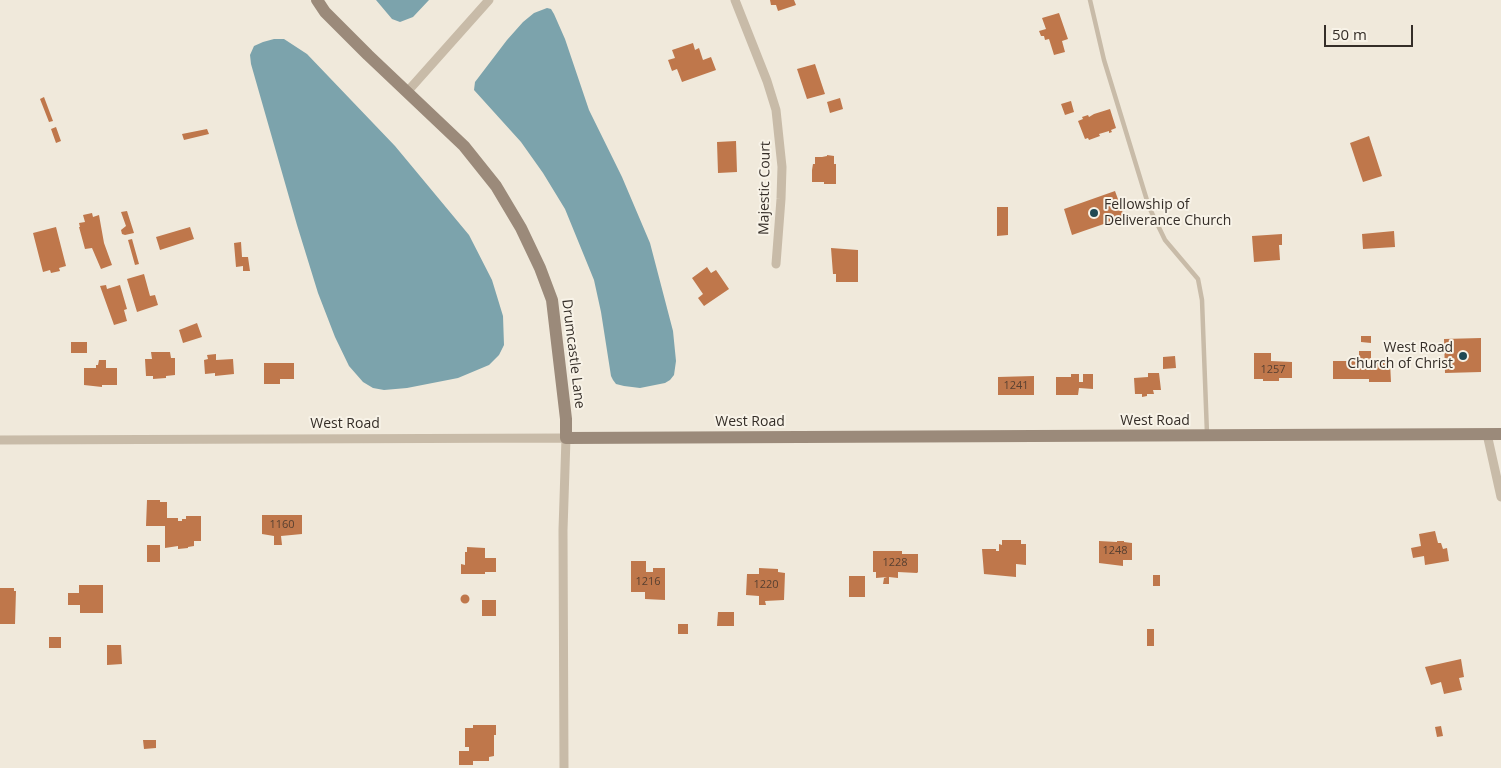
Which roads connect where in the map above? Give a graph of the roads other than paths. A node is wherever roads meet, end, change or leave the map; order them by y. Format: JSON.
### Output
{"nodes":[{"id":1,"x":317,"y":0,"type":"edge"},
{"id":2,"x":488,"y":0,"type":"edge"},
{"id":3,"x":735,"y":0,"type":"edge"},
{"id":4,"x":1090,"y":0,"type":"edge"},
{"id":5,"x":407,"y":92,"type":"junction"},
{"id":6,"x":776,"y":264,"type":"dead end"},
{"id":7,"x":1486,"y":434,"type":"junction"},
{"id":8,"x":1501,"y":434,"type":"edge"},
{"id":9,"x":1207,"y":435,"type":"junction"},
{"id":10,"x":566,"y":438,"type":"junction"},
{"id":11,"x":0,"y":440,"type":"edge"},
{"id":12,"x":1501,"y":497,"type":"edge"},
{"id":13,"x":564,"y":768,"type":"edge"}],
"edges":[{"from":1,"to":5,"type":"street","name":"Drumcastle Lane"},
{"from":2,"to":5,"type":"street"},
{"from":3,"to":6,"type":"street","name":"Majestic Court"},
{"from":4,"to":9,"type":"lane"},
{"from":5,"to":10,"type":"street","name":"Drumcastle Lane"},
{"from":7,"to":8,"type":"street","name":"West Road"},
{"from":7,"to":9,"type":"street","name":"West Road"},
{"from":7,"to":12,"type":"street"},
{"from":9,"to":10,"type":"street","name":"West Road"},
{"from":10,"to":11,"type":"street","name":"West Road"},
{"from":10,"to":13,"type":"street","name":"Drumcastle Lane"}]}
